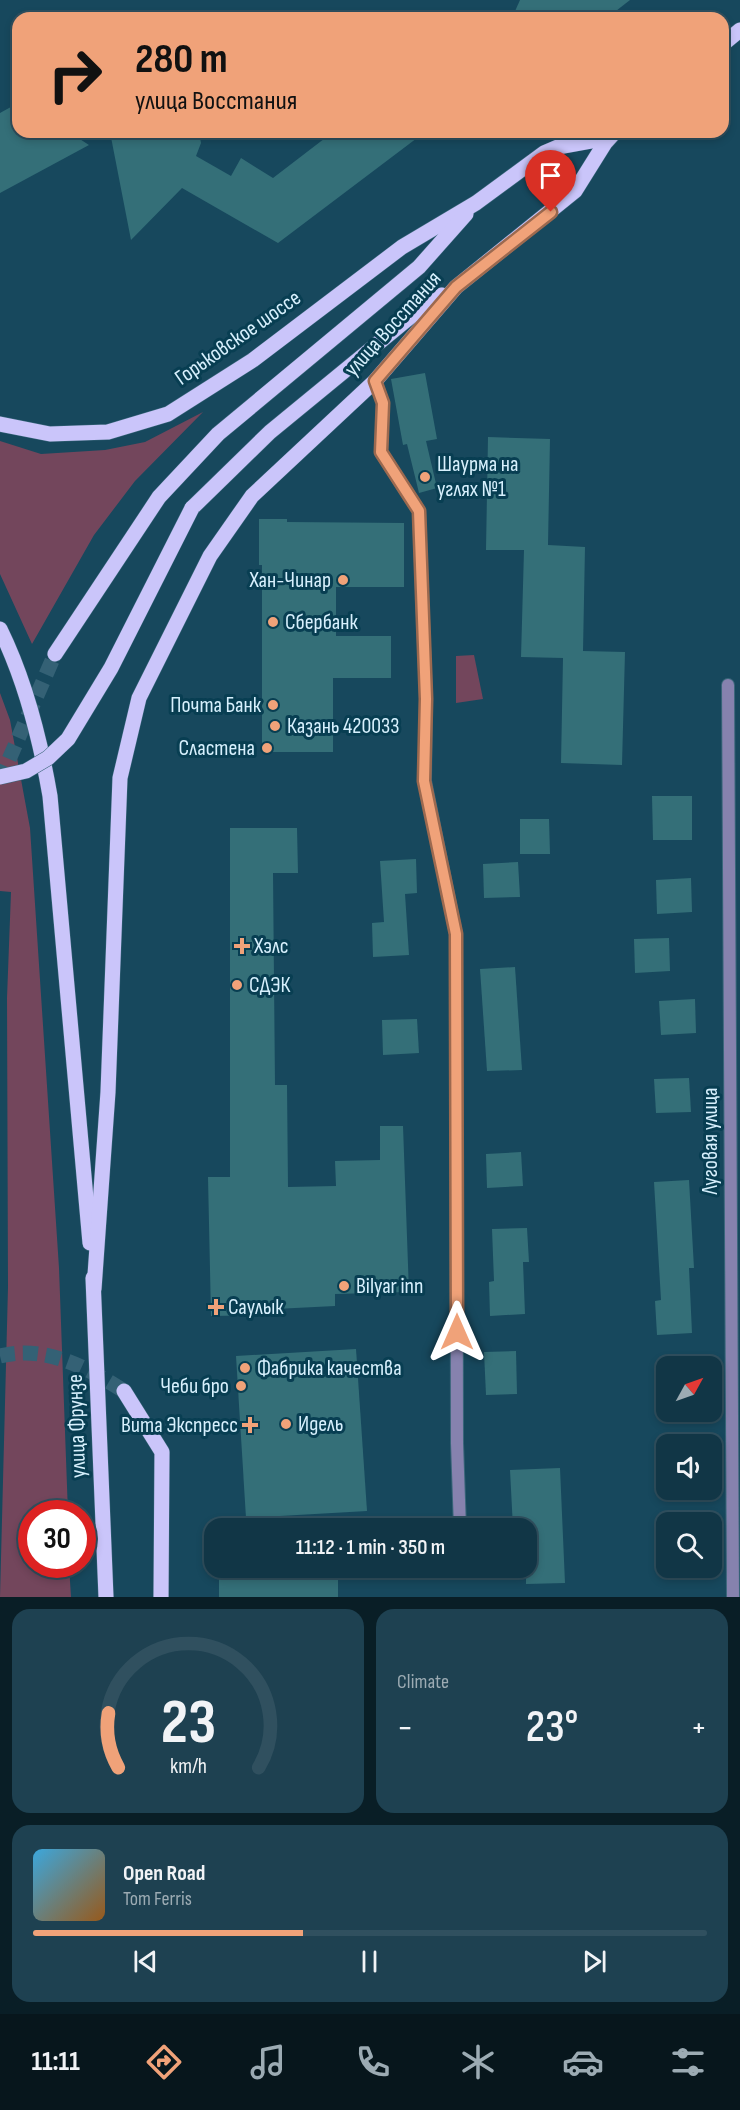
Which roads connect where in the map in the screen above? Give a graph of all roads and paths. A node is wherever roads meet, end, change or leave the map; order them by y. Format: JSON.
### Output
{"nodes":[{"id":1,"x":597,"y":138,"type":"edge"},
{"id":2,"x":610,"y":138,"type":"edge"},
{"id":3,"x":476,"y":203,"type":"junction"},
{"id":4,"x":456,"y":287,"type":"junction"},
{"id":5,"x":375,"y":381,"type":"junction"},
{"id":6,"x":0,"y":424,"type":"edge"},
{"id":7,"x":0,"y":628,"type":"edge"},
{"id":8,"x":55,"y":654,"type":"tunnel mouth"},
{"id":9,"x":740,"y":693,"type":"edge"},
{"id":10,"x":0,"y":777,"type":"edge"},
{"id":11,"x":94,"y":1289,"type":"junction"},
{"id":12,"x":124,"y":1391,"type":"tunnel mouth"},
{"id":13,"x":460,"y":1518,"type":"edge"},
{"id":14,"x":106,"y":1597,"type":"edge"},
{"id":15,"x":161,"y":1597,"type":"edge"},
{"id":16,"x":733,"y":1597,"type":"edge"}],
"edges":[{"from":1,"to":3,"type":"main road"},
{"from":2,"to":4,"type":"main road","name":"улица Восстания"},
{"from":3,"to":6,"type":"main road","name":"Горьковское шоссе"},
{"from":3,"to":8,"type":"main road"},
{"from":4,"to":5,"type":"main road","name":"улица Восстания"},
{"from":4,"to":10,"type":"main road","bridge":true},
{"from":5,"to":11,"type":"main road","name":"улица Восстания"},
{"from":5,"to":13,"type":"street"},
{"from":7,"to":11,"type":"main road"},
{"from":9,"to":16,"type":"street","name":"Луговая улица"},
{"from":11,"to":14,"type":"main road","name":"улица Фрунзе"},
{"from":12,"to":15,"type":"main road"}]}
